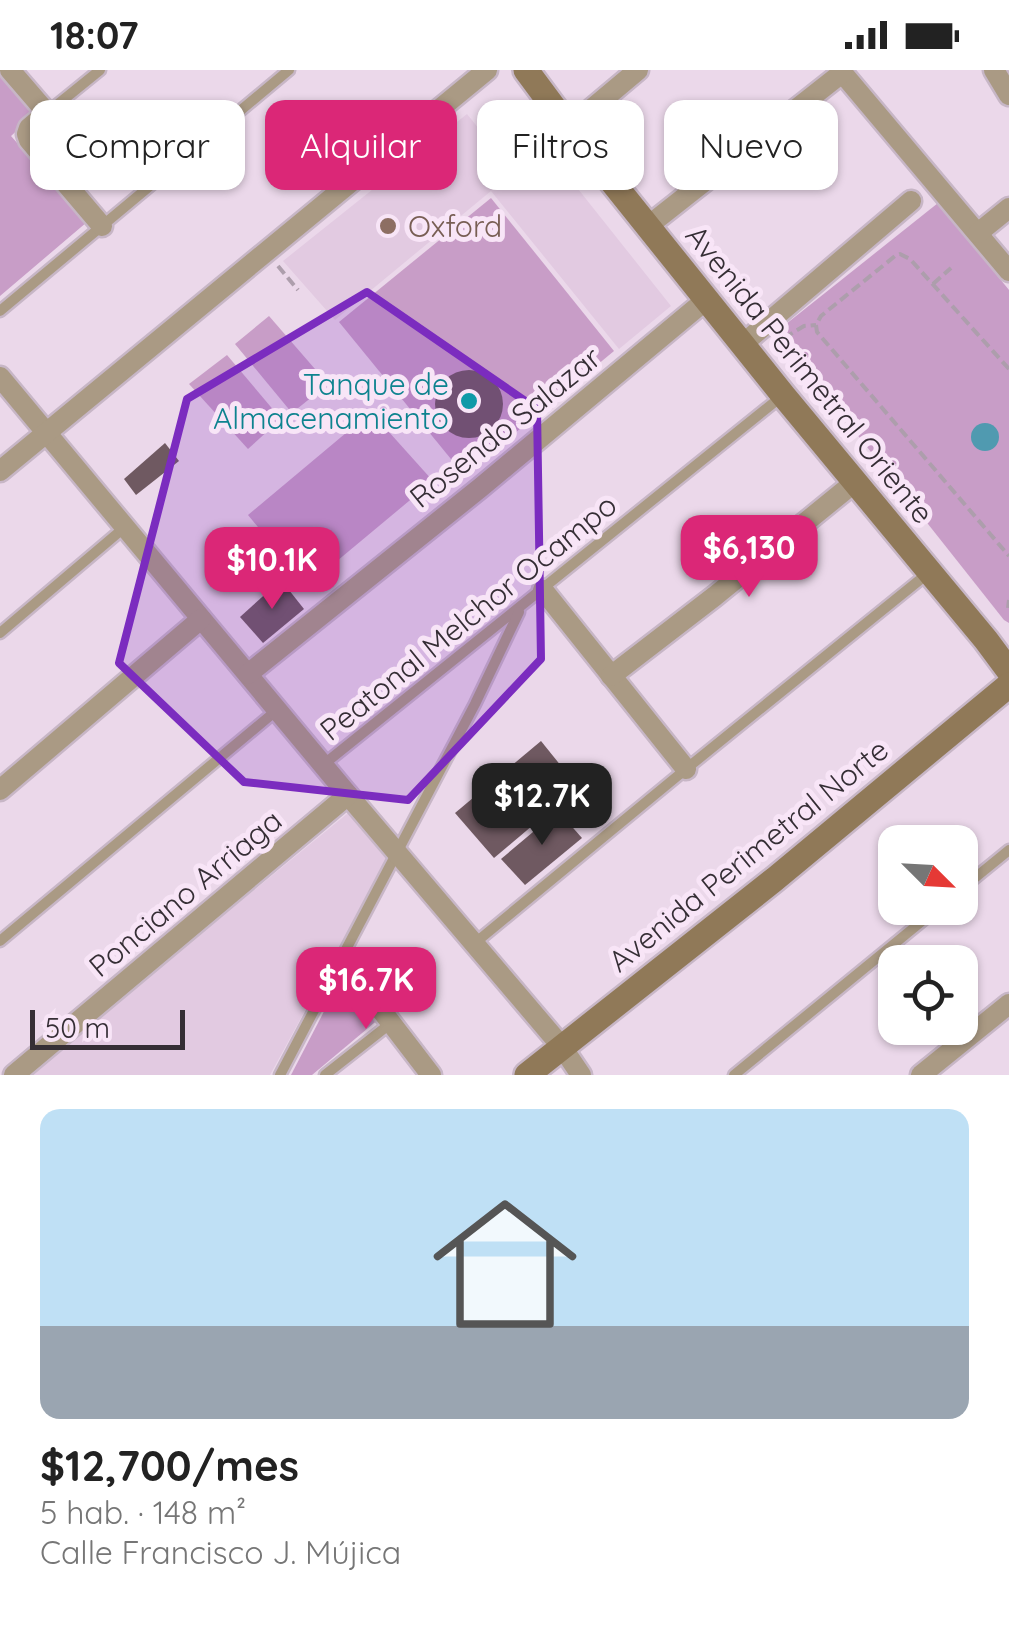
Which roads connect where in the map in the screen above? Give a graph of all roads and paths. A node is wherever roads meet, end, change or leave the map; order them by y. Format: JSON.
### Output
{"nodes":[{"id":1,"x":10,"y":70,"type":"edge"},
{"id":2,"x":100,"y":70,"type":"edge"},
{"id":3,"x":289,"y":70,"type":"edge"},
{"id":4,"x":488,"y":70,"type":"edge"},
{"id":5,"x":526,"y":70,"type":"edge"},
{"id":6,"x":638,"y":70,"type":"edge"},
{"id":7,"x":994,"y":70,"type":"edge"},
{"id":8,"x":841,"y":71,"type":"edge"},
{"id":9,"x":1009,"y":95,"type":"edge"},
{"id":10,"x":35,"y":100,"type":"edge"},
{"id":11,"x":62,"y":100,"type":"edge"},
{"id":12,"x":548,"y":100,"type":"edge"},
{"id":13,"x":602,"y":100,"type":"edge"},
{"id":14,"x":71,"y":190,"type":"edge"},
{"id":15,"x":619,"y":190,"type":"edge"},
{"id":16,"x":911,"y":201,"type":"dead end"},
{"id":17,"x":1009,"y":208,"type":"edge"},
{"id":18,"x":102,"y":226,"type":"junction"},
{"id":19,"x":648,"y":226,"type":"junction"},
{"id":20,"x":978,"y":233,"type":"junction"},
{"id":21,"x":266,"y":250,"type":"junction"},
{"id":22,"x":951,"y":268,"type":"dead end"},
{"id":23,"x":1009,"y":271,"type":"edge"},
{"id":24,"x":933,"y":284,"type":"junction"},
{"id":25,"x":298,"y":290,"type":"dead end"},
{"id":26,"x":707,"y":299,"type":"junction"},
{"id":27,"x":0,"y":311,"type":"edge"},
{"id":28,"x":744,"y":343,"type":"junction"},
{"id":29,"x":1009,"y":369,"type":"edge"},
{"id":30,"x":0,"y":377,"type":"edge"},
{"id":31,"x":783,"y":395,"type":"junction"},
{"id":32,"x":46,"y":432,"type":"junction"},
{"id":33,"x":0,"y":471,"type":"edge"},
{"id":34,"x":855,"y":482,"type":"junction"},
{"id":35,"x":126,"y":527,"type":"junction"},
{"id":36,"x":1009,"y":556,"type":"edge"},
{"id":37,"x":928,"y":572,"type":"junction"},
{"id":38,"x":543,"y":590,"type":"junction"},
{"id":39,"x":1009,"y":600,"type":"edge"},
{"id":40,"x":521,"y":606,"type":"junction"},
{"id":41,"x":1008,"y":608,"type":"edge"},
{"id":42,"x":201,"y":619,"type":"junction"},
{"id":43,"x":0,"y":633,"type":"edge"},
{"id":44,"x":1009,"y":671,"type":"edge"},
{"id":45,"x":248,"y":674,"type":"junction"},
{"id":46,"x":611,"y":676,"type":"junction"},
{"id":47,"x":1009,"y":685,"type":"edge"},
{"id":48,"x":278,"y":710,"type":"junction"},
{"id":49,"x":324,"y":765,"type":"junction"},
{"id":50,"x":686,"y":768,"type":"junction"},
{"id":51,"x":0,"y":790,"type":"edge"},
{"id":52,"x":348,"y":795,"type":"junction"},
{"id":53,"x":1009,"y":850,"type":"edge"},
{"id":54,"x":398,"y":854,"type":"junction"},
{"id":55,"x":978,"y":875,"type":"edge"},
{"id":56,"x":917,"y":925,"type":"edge"},
{"id":57,"x":0,"y":941,"type":"edge"},
{"id":58,"x":475,"y":943,"type":"junction"},
{"id":59,"x":342,"y":959,"type":"junction"},
{"id":60,"x":1009,"y":1004,"type":"edge"},
{"id":61,"x":391,"y":1023,"type":"junction"},
{"id":62,"x":562,"y":1047,"type":"junction"},
{"id":63,"x":14,"y":1075,"type":"edge"},
{"id":64,"x":280,"y":1075,"type":"edge"},
{"id":65,"x":325,"y":1075,"type":"edge"},
{"id":66,"x":431,"y":1075,"type":"edge"},
{"id":67,"x":527,"y":1075,"type":"edge"},
{"id":68,"x":581,"y":1075,"type":"edge"},
{"id":69,"x":734,"y":1075,"type":"edge"},
{"id":70,"x":921,"y":1075,"type":"edge"}],
"edges":[{"from":1,"to":10,"type":"street"},
{"from":2,"to":11,"type":"lane"},
{"from":3,"to":18,"type":"lane"},
{"from":4,"to":21,"type":"street"},
{"from":5,"to":12,"type":"street","name":"Avenida Perimetral Oriente"},
{"from":6,"to":13,"type":"street"},
{"from":7,"to":9,"type":"street"},
{"from":8,"to":19,"type":"street"},
{"from":8,"to":20,"type":"street"},
{"from":14,"to":18,"type":"street"},
{"from":15,"to":19,"type":"street","name":"Avenida Perimetral Oriente"},
{"from":16,"to":28,"type":"street"},
{"from":17,"to":20,"type":"street"},
{"from":18,"to":27,"type":"lane"},
{"from":19,"to":26,"type":"street","name":"Avenida Perimetral Oriente"},
{"from":20,"to":23,"type":"street"},
{"from":21,"to":25,"type":"path"},
{"from":21,"to":32,"type":"street"},
{"from":22,"to":24,"type":"path"},
{"from":24,"to":29,"type":"path"},
{"from":24,"to":36,"type":"path"},
{"from":26,"to":28,"type":"street","name":"Avenida Perimetral Oriente"},
{"from":26,"to":45,"type":"street","name":"Rosendo Salazar"},
{"from":28,"to":31,"type":"street","name":"Avenida Perimetral Oriente"},
{"from":30,"to":32,"type":"street"},
{"from":31,"to":34,"type":"street","name":"Avenida Perimetral Oriente"},
{"from":31,"to":38,"type":"lane","name":"Peatonal Melchor Ocampo"},
{"from":32,"to":33,"type":"street"},
{"from":32,"to":35,"type":"street"},
{"from":34,"to":37,"type":"street","name":"Avenida Perimetral Oriente"},
{"from":34,"to":46,"type":"street"},
{"from":35,"to":42,"type":"street"},
{"from":35,"to":43,"type":"lane"},
{"from":37,"to":44,"type":"street","name":"Avenida Perimetral Oriente"},
{"from":37,"to":50,"type":"lane"},
{"from":38,"to":40,"type":"lane","name":"Peatonal Melchor Ocampo"},
{"from":38,"to":46,"type":"street"},
{"from":39,"to":41,"type":"path"},
{"from":40,"to":49,"type":"lane","name":"Peatonal Melchor Ocampo"},
{"from":40,"to":54,"type":"lane"},
{"from":42,"to":45,"type":"street"},
{"from":42,"to":51,"type":"street"},
{"from":45,"to":48,"type":"street"},
{"from":46,"to":50,"type":"street"},
{"from":47,"to":62,"type":"street","name":"Avenida Perimetral Norte"},
{"from":48,"to":49,"type":"street"},
{"from":48,"to":57,"type":"lane"},
{"from":49,"to":52,"type":"street"},
{"from":50,"to":58,"type":"lane"},
{"from":52,"to":54,"type":"street"},
{"from":52,"to":63,"type":"street","name":"Ponciano Arriaga"},
{"from":53,"to":55,"type":"lane"},
{"from":54,"to":58,"type":"street"},
{"from":54,"to":59,"type":"lane"},
{"from":56,"to":69,"type":"lane"},
{"from":58,"to":62,"type":"street"},
{"from":59,"to":61,"type":"street"},
{"from":59,"to":64,"type":"lane"},
{"from":60,"to":70,"type":"street"},
{"from":61,"to":65,"type":"lane"},
{"from":61,"to":66,"type":"street"},
{"from":62,"to":67,"type":"street","name":"Avenida Perimetral Norte"},
{"from":62,"to":68,"type":"street"}]}
